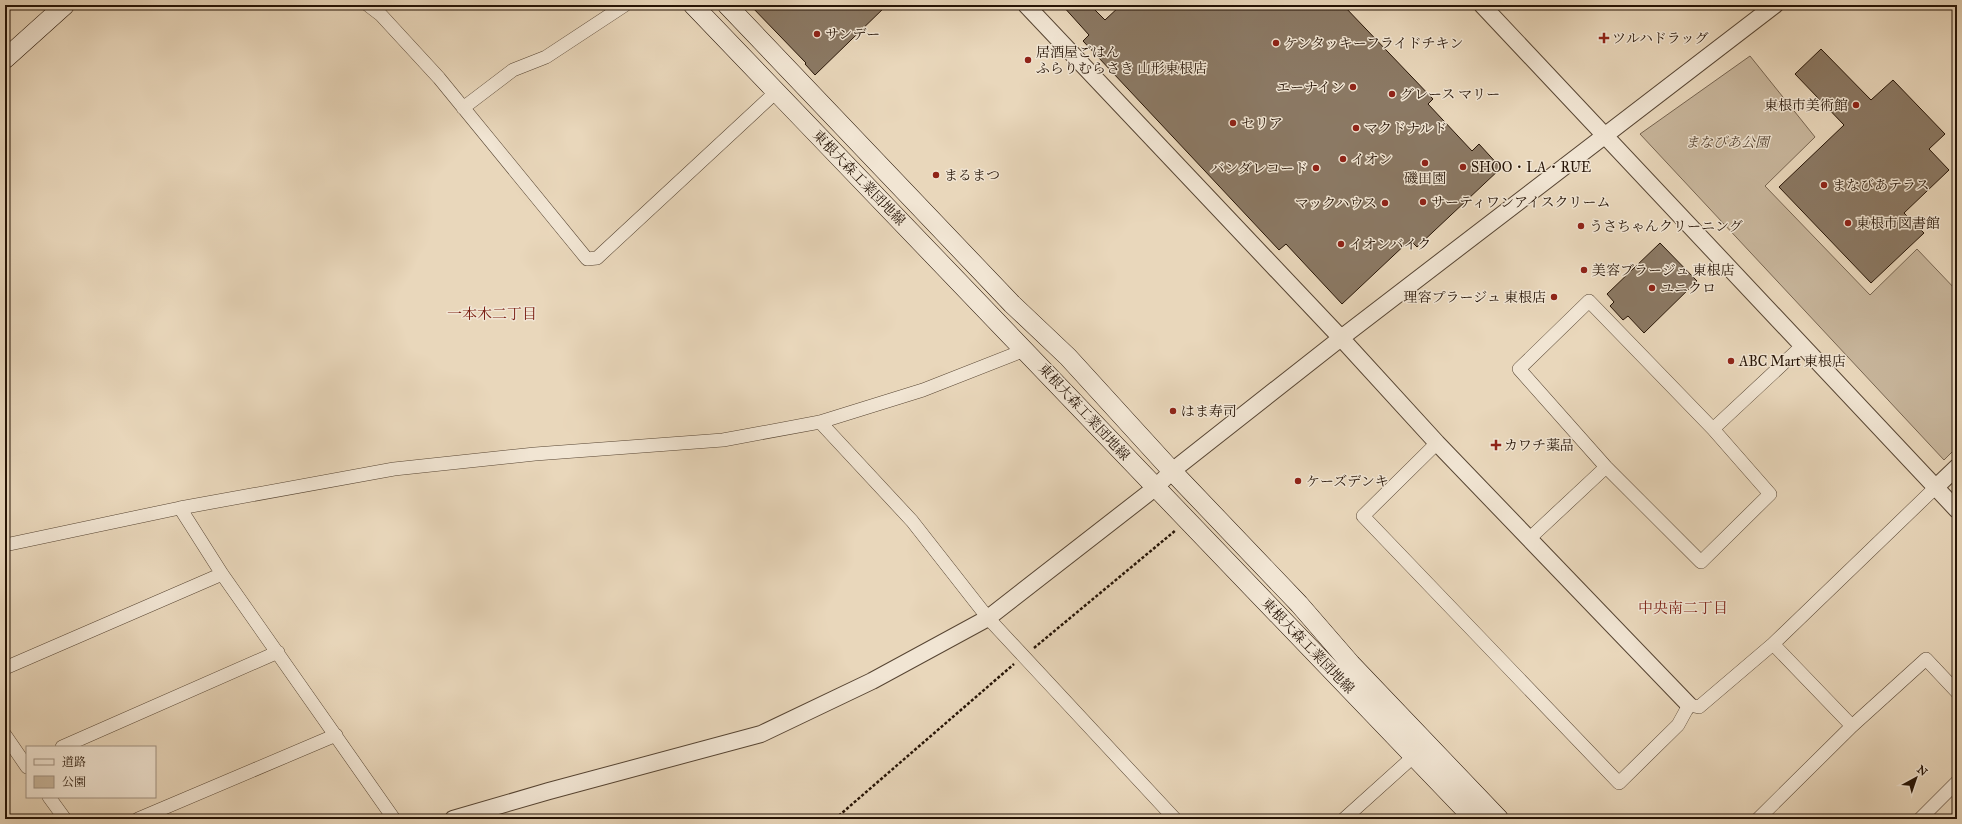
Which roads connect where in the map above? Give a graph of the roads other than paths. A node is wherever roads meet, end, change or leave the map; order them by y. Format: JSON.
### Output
{"nodes":[{"id":1,"x":65,"y":5,"type":"edge"},
{"id":2,"x":368,"y":5,"type":"edge"},
{"id":3,"x":625,"y":5,"type":"edge"},
{"id":4,"x":693,"y":5,"type":"edge"},
{"id":5,"x":728,"y":5,"type":"edge"},
{"id":6,"x":1026,"y":5,"type":"edge"},
{"id":7,"x":1482,"y":5,"type":"edge"},
{"id":8,"x":1775,"y":5,"type":"edge"},
{"id":9,"x":5,"y":59,"type":"edge"},
{"id":10,"x":776,"y":92,"type":"junction"},
{"id":11,"x":463,"y":108,"type":"junction"},
{"id":12,"x":1604,"y":135,"type":"junction"},
{"id":13,"x":1341,"y":338,"type":"junction"},
{"id":14,"x":1802,"y":346,"type":"junction"},
{"id":15,"x":1025,"y":350,"type":"junction"},
{"id":16,"x":820,"y":422,"type":"junction"},
{"id":17,"x":1714,"y":429,"type":"junction"},
{"id":18,"x":1437,"y":443,"type":"junction"},
{"id":19,"x":1606,"y":467,"type":"junction"},
{"id":20,"x":1957,"y":467,"type":"edge"},
{"id":21,"x":1172,"y":471,"type":"junction"},
{"id":22,"x":1936,"y":487,"type":"junction"},
{"id":23,"x":1155,"y":488,"type":"junction"},
{"id":24,"x":180,"y":508,"type":"junction"},
{"id":25,"x":1957,"y":510,"type":"edge"},
{"id":26,"x":1530,"y":538,"type":"junction"},
{"id":27,"x":5,"y":545,"type":"edge"},
{"id":28,"x":222,"y":574,"type":"junction"},
{"id":29,"x":988,"y":618,"type":"junction"},
{"id":30,"x":1774,"y":644,"type":"junction"},
{"id":31,"x":278,"y":652,"type":"junction"},
{"id":32,"x":5,"y":668,"type":"edge"},
{"id":33,"x":1957,"y":692,"type":"edge"},
{"id":34,"x":1689,"y":705,"type":"junction"},
{"id":35,"x":1852,"y":726,"type":"junction"},
{"id":36,"x":5,"y":735,"type":"edge"},
{"id":37,"x":336,"y":735,"type":"junction"},
{"id":38,"x":64,"y":746,"type":"edge"},
{"id":39,"x":1414,"y":756,"type":"junction"},
{"id":40,"x":26,"y":764,"type":"edge"},
{"id":41,"x":1957,"y":782,"type":"edge"},
{"id":42,"x":50,"y":798,"type":"edge"},
{"id":43,"x":65,"y":819,"type":"edge"},
{"id":44,"x":138,"y":819,"type":"edge"},
{"id":45,"x":394,"y":819,"type":"edge"},
{"id":46,"x":454,"y":819,"type":"edge"},
{"id":47,"x":1175,"y":819,"type":"edge"},
{"id":48,"x":1344,"y":819,"type":"edge"},
{"id":49,"x":1474,"y":819,"type":"edge"},
{"id":50,"x":1499,"y":819,"type":"edge"},
{"id":51,"x":1758,"y":819,"type":"edge"},
{"id":52,"x":1920,"y":819,"type":"edge"}],
"edges":[{"from":1,"to":9,"type":"main road"},
{"from":2,"to":11,"type":"street"},
{"from":3,"to":11,"type":"street"},
{"from":4,"to":10,"type":"main road","name":"東根大森工業団地線"},
{"from":5,"to":21,"type":"main road","name":"東根大森工業団地線"},
{"from":6,"to":13,"type":"street"},
{"from":7,"to":12,"type":"street"},
{"from":8,"to":12,"type":"street"},
{"from":10,"to":11,"type":"street"},
{"from":10,"to":15,"type":"main road","name":"東根大森工業団地線"},
{"from":12,"to":13,"type":"street"},
{"from":12,"to":14,"type":"street"},
{"from":13,"to":18,"type":"street"},
{"from":13,"to":21,"type":"street"},
{"from":14,"to":17,"type":"street"},
{"from":14,"to":22,"type":"street"},
{"from":15,"to":16,"type":"street"},
{"from":15,"to":23,"type":"main road","name":"東根大森工業団地線"},
{"from":16,"to":24,"type":"street"},
{"from":16,"to":29,"type":"street"},
{"from":17,"to":19,"type":"street"},
{"from":17,"to":19,"type":"street"},
{"from":18,"to":26,"type":"street"},
{"from":18,"to":34,"type":"street"},
{"from":19,"to":26,"type":"street"},
{"from":20,"to":22,"type":"street"},
{"from":21,"to":23,"type":"street"},
{"from":21,"to":50,"type":"main road","name":"東根大森工業団地線"},
{"from":22,"to":25,"type":"street"},
{"from":22,"to":30,"type":"street"},
{"from":23,"to":29,"type":"street"},
{"from":23,"to":39,"type":"main road","name":"東根大森工業団地線"},
{"from":24,"to":27,"type":"street"},
{"from":24,"to":28,"type":"street"},
{"from":26,"to":34,"type":"street"},
{"from":28,"to":31,"type":"street"},
{"from":28,"to":32,"type":"street"},
{"from":29,"to":46,"type":"street"},
{"from":29,"to":47,"type":"street"},
{"from":30,"to":34,"type":"street"},
{"from":30,"to":35,"type":"street"},
{"from":31,"to":37,"type":"street"},
{"from":31,"to":38,"type":"street"},
{"from":33,"to":35,"type":"street"},
{"from":35,"to":51,"type":"street"},
{"from":36,"to":40,"type":"street"},
{"from":37,"to":44,"type":"street"},
{"from":37,"to":45,"type":"street"},
{"from":39,"to":48,"type":"street"},
{"from":39,"to":49,"type":"main road","name":"東根大森工業団地線"},
{"from":41,"to":52,"type":"street"},
{"from":42,"to":43,"type":"street"}]}
